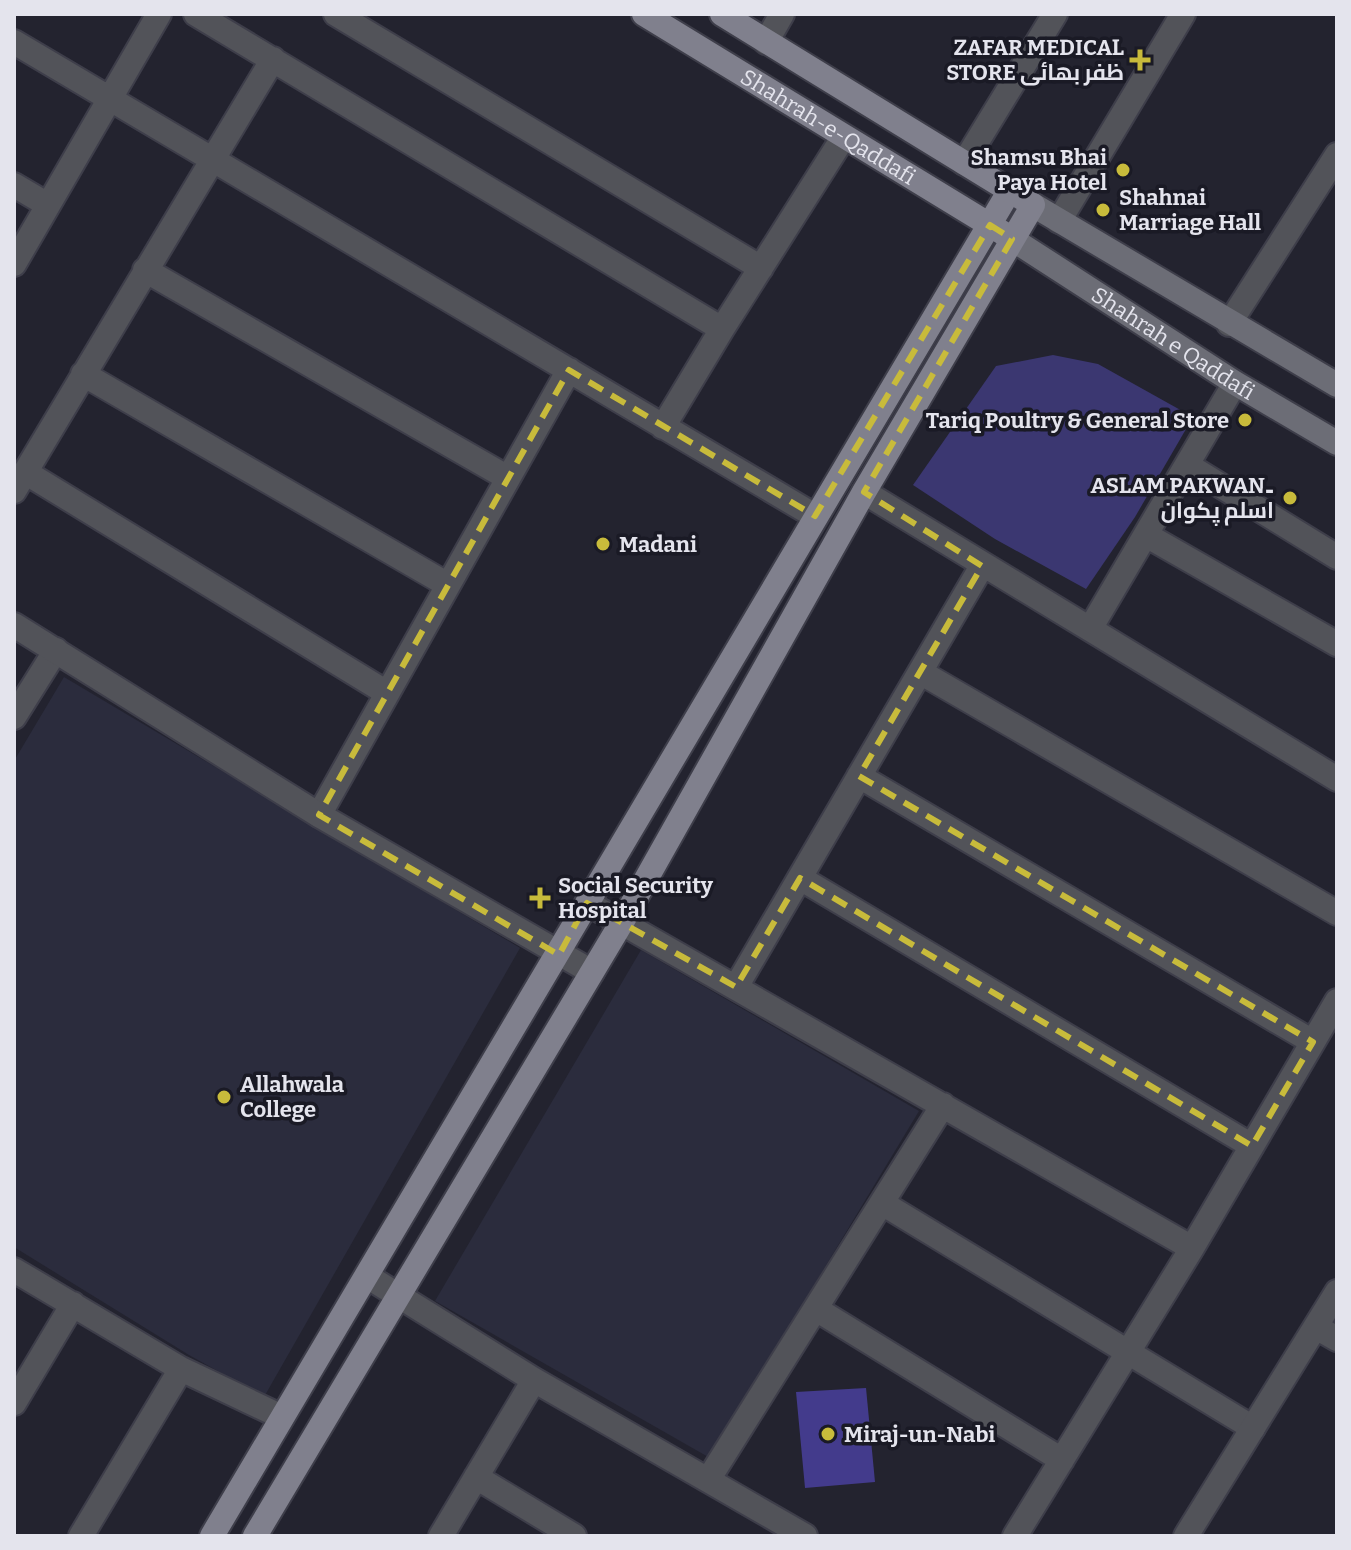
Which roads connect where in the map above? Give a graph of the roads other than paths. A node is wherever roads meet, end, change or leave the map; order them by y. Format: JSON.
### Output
{"nodes":[{"id":1,"x":159,"y":14,"type":"edge"},
{"id":2,"x":196,"y":14,"type":"edge"},
{"id":3,"x":336,"y":14,"type":"edge"},
{"id":4,"x":644,"y":14,"type":"edge"},
{"id":5,"x":722,"y":14,"type":"edge"},
{"id":6,"x":782,"y":14,"type":"edge"},
{"id":7,"x":1183,"y":14,"type":"edge"},
{"id":8,"x":1051,"y":15,"type":"edge"},
{"id":9,"x":14,"y":42,"type":"edge"},
{"id":10,"x":766,"y":42,"type":"junction"},
{"id":11,"x":273,"y":59,"type":"junction"},
{"id":12,"x":110,"y":99,"type":"junction"},
{"id":13,"x":843,"y":138,"type":"junction"},
{"id":14,"x":1337,"y":155,"type":"edge"},
{"id":15,"x":211,"y":159,"type":"junction"},
{"id":16,"x":964,"y":163,"type":"junction"},
{"id":17,"x":14,"y":185,"type":"edge"},
{"id":18,"x":1010,"y":190,"type":"junction"},
{"id":19,"x":1327,"y":191,"type":"edge"},
{"id":20,"x":48,"y":205,"type":"junction"},
{"id":21,"x":1033,"y":205,"type":"junction"},
{"id":22,"x":1059,"y":221,"type":"junction"},
{"id":23,"x":990,"y":225,"type":"junction"},
{"id":24,"x":1012,"y":239,"type":"junction"},
{"id":25,"x":14,"y":264,"type":"edge"},
{"id":26,"x":761,"y":268,"type":"junction"},
{"id":27,"x":145,"y":270,"type":"junction"},
{"id":28,"x":1229,"y":324,"type":"junction"},
{"id":29,"x":722,"y":329,"type":"junction"},
{"id":30,"x":569,"y":370,"type":"junction"},
{"id":31,"x":83,"y":374,"type":"junction"},
{"id":32,"x":1235,"y":383,"type":"junction"},
{"id":33,"x":1337,"y":385,"type":"edge"},
{"id":34,"x":663,"y":427,"type":"junction"},
{"id":35,"x":1337,"y":443,"type":"edge"},
{"id":36,"x":1187,"y":465,"type":"junction"},
{"id":37,"x":508,"y":478,"type":"junction"},
{"id":38,"x":20,"y":482,"type":"edge"},
{"id":39,"x":864,"y":492,"type":"junction"},
{"id":40,"x":815,"y":516,"type":"junction"},
{"id":41,"x":1146,"y":535,"type":"junction"},
{"id":42,"x":1337,"y":557,"type":"edge"},
{"id":43,"x":982,"y":566,"type":"junction"},
{"id":44,"x":448,"y":585,"type":"junction"},
{"id":45,"x":14,"y":625,"type":"edge"},
{"id":46,"x":1090,"y":629,"type":"junction"},
{"id":47,"x":1337,"y":644,"type":"edge"},
{"id":48,"x":56,"y":650,"type":"junction"},
{"id":49,"x":920,"y":672,"type":"junction"},
{"id":50,"x":387,"y":693,"type":"junction"},
{"id":51,"x":14,"y":717,"type":"edge"},
{"id":52,"x":859,"y":776,"type":"junction"},
{"id":53,"x":1337,"y":779,"type":"edge"},
{"id":54,"x":319,"y":815,"type":"junction"},
{"id":55,"x":800,"y":878,"type":"junction"},
{"id":56,"x":587,"y":903,"type":"junction"},
{"id":57,"x":1337,"y":913,"type":"edge"},
{"id":58,"x":622,"y":922,"type":"junction"},
{"id":59,"x":559,"y":955,"type":"junction"},
{"id":60,"x":592,"y":972,"type":"junction"},
{"id":61,"x":736,"y":987,"type":"junction"},
{"id":62,"x":1337,"y":1001,"type":"edge"},
{"id":63,"x":1313,"y":1042,"type":"junction"},
{"id":64,"x":943,"y":1105,"type":"junction"},
{"id":65,"x":1252,"y":1146,"type":"junction"},
{"id":66,"x":882,"y":1203,"type":"junction"},
{"id":67,"x":1192,"y":1248,"type":"junction"},
{"id":68,"x":14,"y":1270,"type":"edge"},
{"id":69,"x":367,"y":1276,"type":"junction"},
{"id":70,"x":1337,"y":1292,"type":"edge"},
{"id":71,"x":398,"y":1295,"type":"junction"},
{"id":72,"x":73,"y":1304,"type":"junction"},
{"id":73,"x":816,"y":1309,"type":"junction"},
{"id":74,"x":1326,"y":1333,"type":"edge"},
{"id":75,"x":1128,"y":1352,"type":"junction"},
{"id":76,"x":181,"y":1369,"type":"junction"},
{"id":77,"x":534,"y":1380,"type":"junction"},
{"id":78,"x":14,"y":1403,"type":"edge"},
{"id":79,"x":282,"y":1417,"type":"junction"},
{"id":80,"x":1253,"y":1428,"type":"junction"},
{"id":81,"x":1062,"y":1460,"type":"junction"},
{"id":82,"x":476,"y":1477,"type":"junction"},
{"id":83,"x":708,"y":1480,"type":"junction"},
{"id":84,"x":81,"y":1536,"type":"edge"},
{"id":85,"x":212,"y":1536,"type":"edge"},
{"id":86,"x":255,"y":1536,"type":"edge"},
{"id":87,"x":441,"y":1536,"type":"edge"},
{"id":88,"x":574,"y":1536,"type":"edge"},
{"id":89,"x":805,"y":1536,"type":"edge"},
{"id":90,"x":1015,"y":1536,"type":"edge"},
{"id":91,"x":1186,"y":1536,"type":"edge"}],
"edges":[{"from":1,"to":12,"type":"street"},
{"from":2,"to":11,"type":"street"},
{"from":3,"to":26,"type":"street"},
{"from":4,"to":13,"type":"main road","name":"Shahrah-e-Qaddafi"},
{"from":5,"to":10,"type":"main road","name":"Shahrah-e-Qaddafi"},
{"from":6,"to":10,"type":"street"},
{"from":7,"to":22,"type":"street"},
{"from":8,"to":16,"type":"street"},
{"from":9,"to":12,"type":"street"},
{"from":10,"to":16,"type":"main road","name":"Shahrah-e-Qaddafi"},
{"from":11,"to":15,"type":"street"},
{"from":11,"to":29,"type":"street"},
{"from":12,"to":15,"type":"street"},
{"from":12,"to":20,"type":"street"},
{"from":13,"to":23,"type":"main road","name":"Shahrah-e-Qaddafi"},
{"from":13,"to":26,"type":"street"},
{"from":14,"to":19,"type":"street"},
{"from":15,"to":27,"type":"street"},
{"from":15,"to":30,"type":"street"},
{"from":16,"to":18,"type":"main road","name":"Shahrah-e-Qaddafi"},
{"from":17,"to":20,"type":"street"},
{"from":18,"to":21,"type":"main road","name":"Shahrah-e-Qaddafi"},
{"from":18,"to":23,"type":"main road"},
{"from":19,"to":28,"type":"street"},
{"from":20,"to":25,"type":"street"},
{"from":21,"to":22,"type":"main road","name":"Shahrah e Qaddafi"},
{"from":21,"to":24,"type":"main road"},
{"from":22,"to":28,"type":"main road","name":"Shahrah e Qaddafi"},
{"from":23,"to":24,"type":"main road","name":"Shahrah-e-Qaddafi"},
{"from":23,"to":40,"type":"main road"},
{"from":24,"to":32,"type":"main road","name":"Shahrah e Qaddafi"},
{"from":24,"to":39,"type":"main road"},
{"from":26,"to":29,"type":"street"},
{"from":27,"to":31,"type":"street"},
{"from":27,"to":37,"type":"street"},
{"from":28,"to":33,"type":"main road","name":"Shahrah e Qaddafi"},
{"from":29,"to":34,"type":"street"},
{"from":30,"to":34,"type":"street"},
{"from":30,"to":37,"type":"street"},
{"from":31,"to":38,"type":"street"},
{"from":31,"to":44,"type":"street"},
{"from":32,"to":35,"type":"main road","name":"Shahrah e Qaddafi"},
{"from":32,"to":36,"type":"street"},
{"from":34,"to":40,"type":"street"},
{"from":36,"to":41,"type":"street"},
{"from":36,"to":42,"type":"street"},
{"from":37,"to":44,"type":"street"},
{"from":38,"to":50,"type":"street"},
{"from":39,"to":43,"type":"street"},
{"from":39,"to":58,"type":"main road"},
{"from":40,"to":56,"type":"main road"},
{"from":41,"to":46,"type":"street"},
{"from":41,"to":47,"type":"street"},
{"from":43,"to":46,"type":"street"},
{"from":43,"to":49,"type":"street"},
{"from":44,"to":50,"type":"street"},
{"from":45,"to":48,"type":"street"},
{"from":46,"to":53,"type":"street"},
{"from":48,"to":51,"type":"street"},
{"from":48,"to":54,"type":"street"},
{"from":49,"to":52,"type":"street"},
{"from":49,"to":57,"type":"street"},
{"from":50,"to":54,"type":"street"},
{"from":52,"to":55,"type":"street"},
{"from":52,"to":63,"type":"street"},
{"from":54,"to":59,"type":"street"},
{"from":55,"to":61,"type":"street"},
{"from":55,"to":65,"type":"street"},
{"from":56,"to":58,"type":"street"},
{"from":56,"to":59,"type":"main road"},
{"from":58,"to":60,"type":"main road"},
{"from":58,"to":61,"type":"street"},
{"from":59,"to":60,"type":"street"},
{"from":59,"to":69,"type":"main road"},
{"from":60,"to":71,"type":"main road"},
{"from":61,"to":64,"type":"street"},
{"from":62,"to":63,"type":"street"},
{"from":63,"to":65,"type":"street"},
{"from":64,"to":66,"type":"street"},
{"from":64,"to":67,"type":"street"},
{"from":65,"to":67,"type":"street"},
{"from":66,"to":73,"type":"street"},
{"from":66,"to":75,"type":"street"},
{"from":67,"to":75,"type":"street"},
{"from":68,"to":72,"type":"street"},
{"from":69,"to":71,"type":"street"},
{"from":69,"to":79,"type":"main road"},
{"from":70,"to":74,"type":"street"},
{"from":71,"to":77,"type":"street"},
{"from":71,"to":86,"type":"main road"},
{"from":72,"to":76,"type":"street"},
{"from":72,"to":78,"type":"street"},
{"from":73,"to":81,"type":"street"},
{"from":73,"to":83,"type":"street"},
{"from":74,"to":80,"type":"street"},
{"from":75,"to":80,"type":"street"},
{"from":75,"to":81,"type":"street"},
{"from":76,"to":79,"type":"street"},
{"from":76,"to":84,"type":"street"},
{"from":77,"to":82,"type":"street"},
{"from":77,"to":83,"type":"street"},
{"from":79,"to":85,"type":"main road"},
{"from":80,"to":91,"type":"street"},
{"from":81,"to":90,"type":"street"},
{"from":82,"to":87,"type":"street"},
{"from":82,"to":88,"type":"street"},
{"from":83,"to":89,"type":"street"}]}
